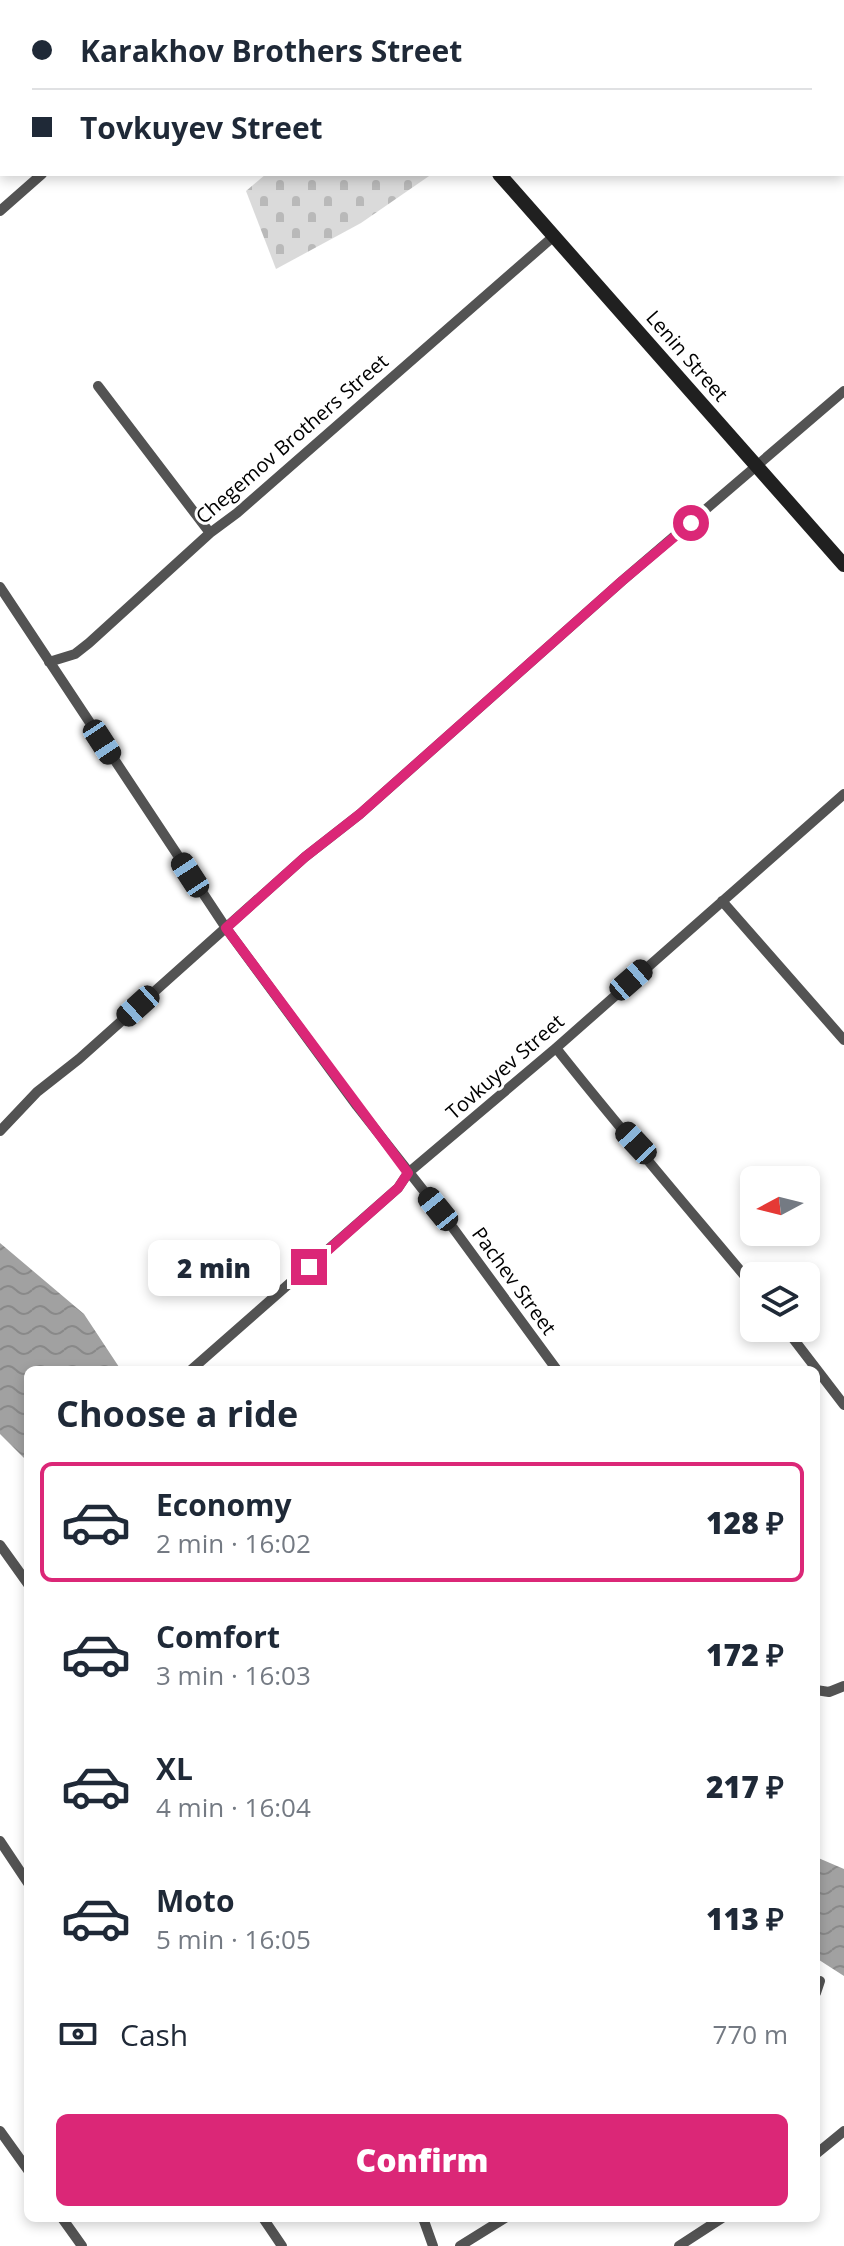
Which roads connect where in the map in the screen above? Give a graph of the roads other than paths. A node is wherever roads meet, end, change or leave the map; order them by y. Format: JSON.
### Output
{"nodes":[{"id":1,"x":40,"y":176,"type":"edge"},
{"id":2,"x":501,"y":176,"type":"edge"},
{"id":3,"x":0,"y":211,"type":"edge"},
{"id":4,"x":554,"y":236,"type":"junction"},
{"id":5,"x":98,"y":386,"type":"dead end"},
{"id":6,"x":844,"y":391,"type":"edge"},
{"id":7,"x":757,"y":466,"type":"junction"},
{"id":8,"x":210,"y":533,"type":"junction"},
{"id":9,"x":844,"y":565,"type":"edge"},
{"id":10,"x":0,"y":587,"type":"edge"},
{"id":11,"x":49,"y":662,"type":"junction"},
{"id":12,"x":844,"y":794,"type":"edge"},
{"id":13,"x":722,"y":901,"type":"junction"},
{"id":14,"x":226,"y":928,"type":"junction"},
{"id":15,"x":844,"y":1040,"type":"edge"},
{"id":16,"x":556,"y":1048,"type":"junction"},
{"id":17,"x":0,"y":1131,"type":"edge"},
{"id":18,"x":408,"y":1173,"type":"junction"},
{"id":19,"x":740,"y":1270,"type":"edge"},
{"id":20,"x":796,"y":1342,"type":"edge"},
{"id":21,"x":196,"y":1366,"type":"edge"},
{"id":22,"x":554,"y":1366,"type":"edge"},
{"id":23,"x":814,"y":1366,"type":"edge"},
{"id":24,"x":820,"y":1374,"type":"edge"},
{"id":25,"x":844,"y":1405,"type":"edge"},
{"id":26,"x":0,"y":1545,"type":"edge"},
{"id":27,"x":24,"y":1578,"type":"edge"},
{"id":28,"x":844,"y":1686,"type":"edge"},
{"id":29,"x":820,"y":1691,"type":"edge"},
{"id":30,"x":0,"y":1841,"type":"edge"},
{"id":31,"x":24,"y":1877,"type":"edge"},
{"id":32,"x":0,"y":2131,"type":"edge"},
{"id":33,"x":844,"y":2131,"type":"edge"},
{"id":34,"x":820,"y":2151,"type":"edge"},
{"id":35,"x":24,"y":2164,"type":"edge"},
{"id":36,"x":65,"y":2222,"type":"edge"},
{"id":37,"x":266,"y":2222,"type":"edge"},
{"id":38,"x":424,"y":2222,"type":"edge"},
{"id":39,"x":500,"y":2222,"type":"edge"},
{"id":40,"x":716,"y":2222,"type":"edge"},
{"id":41,"x":476,"y":2242,"type":"edge"},
{"id":42,"x":82,"y":2246,"type":"edge"},
{"id":43,"x":282,"y":2246,"type":"edge"},
{"id":44,"x":433,"y":2246,"type":"edge"},
{"id":45,"x":460,"y":2246,"type":"edge"},
{"id":46,"x":679,"y":2246,"type":"edge"}],
"edges":[{"from":1,"to":3,"type":"street"},
{"from":2,"to":4,"type":"street","name":"Lenin Street"},
{"from":4,"to":7,"type":"street","name":"Lenin Street"},
{"from":4,"to":8,"type":"street","name":"Chegemov Brothers Street"},
{"from":5,"to":8,"type":"street"},
{"from":6,"to":7,"type":"street"},
{"from":7,"to":9,"type":"street","name":"Lenin Street"},
{"from":7,"to":14,"type":"street"},
{"from":8,"to":11,"type":"street","name":"Chegemov Brothers Street"},
{"from":10,"to":11,"type":"street","name":"Pachev Street"},
{"from":11,"to":14,"type":"street","name":"Pachev Street"},
{"from":12,"to":13,"type":"street","name":"Tovkuyev Street"},
{"from":13,"to":15,"type":"street"},
{"from":13,"to":16,"type":"street","name":"Tovkuyev Street"},
{"from":14,"to":17,"type":"street"},
{"from":14,"to":18,"type":"street","name":"Pachev Street"},
{"from":16,"to":18,"type":"street","name":"Tovkuyev Street"},
{"from":16,"to":19,"type":"street"},
{"from":18,"to":21,"type":"street","name":"Tovkuyev Street"},
{"from":18,"to":22,"type":"street","name":"Pachev Street"},
{"from":20,"to":23,"type":"street"},
{"from":24,"to":25,"type":"street"},
{"from":26,"to":27,"type":"street"},
{"from":28,"to":29,"type":"street"},
{"from":30,"to":31,"type":"street"},
{"from":32,"to":35,"type":"street"},
{"from":33,"to":34,"type":"street"},
{"from":36,"to":42,"type":"street"},
{"from":37,"to":43,"type":"street"},
{"from":38,"to":44,"type":"street"},
{"from":39,"to":41,"type":"street"},
{"from":40,"to":46,"type":"street"},
{"from":41,"to":45,"type":"street"}]}
